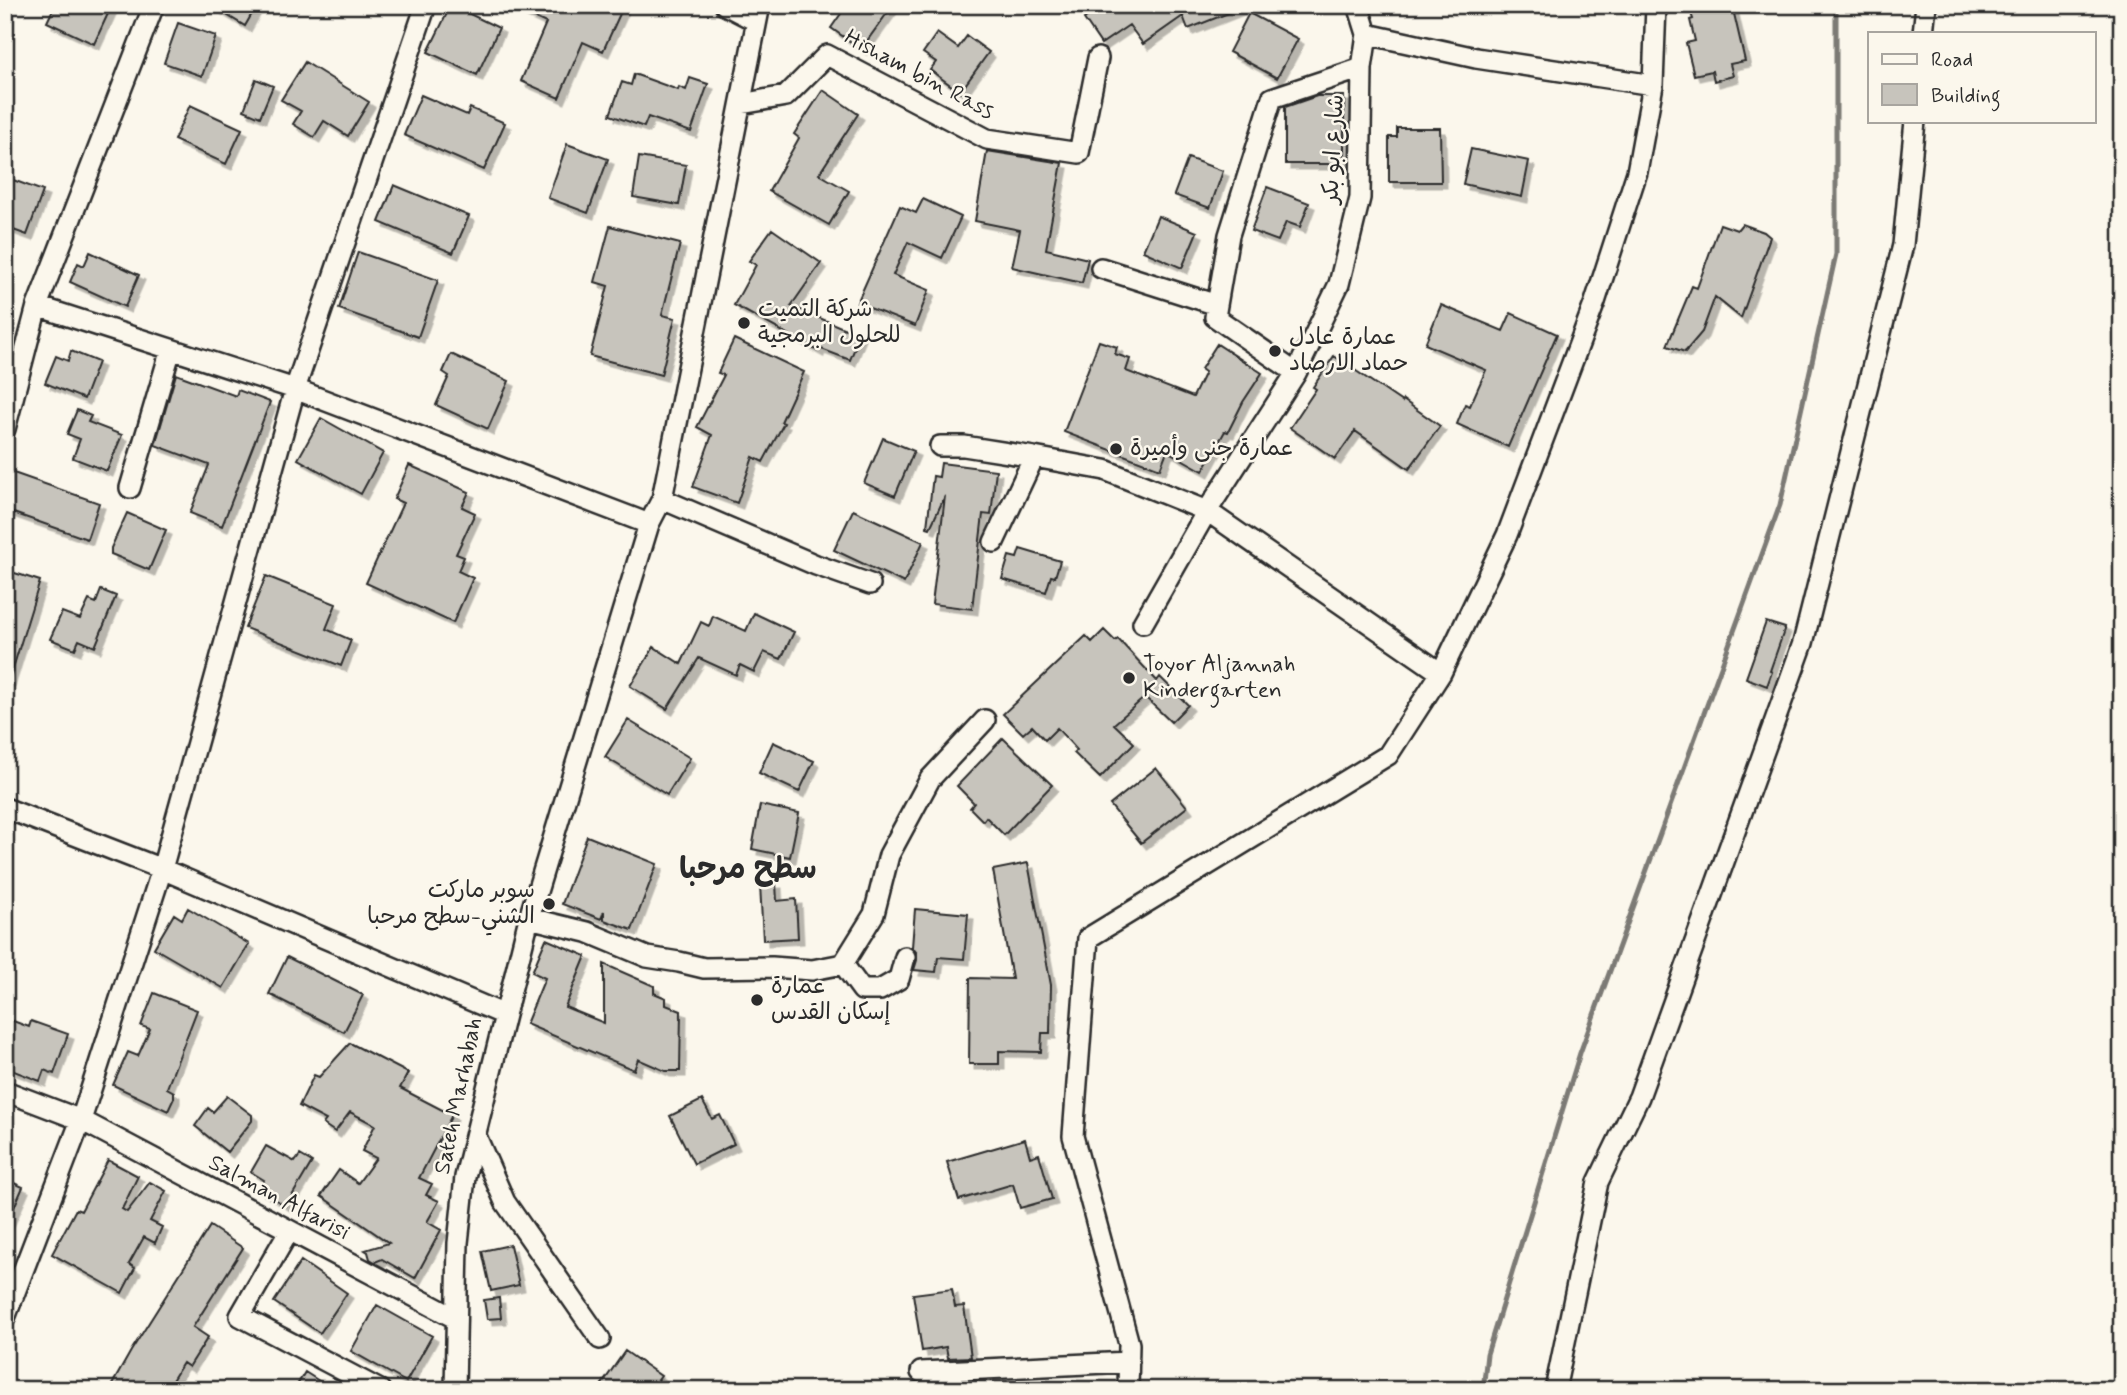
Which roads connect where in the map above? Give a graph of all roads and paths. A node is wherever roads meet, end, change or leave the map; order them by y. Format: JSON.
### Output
{"nodes":[{"id":1,"x":154,"y":5,"type":"edge"},
{"id":2,"x":426,"y":5,"type":"edge"},
{"id":3,"x":725,"y":5,"type":"edge"},
{"id":4,"x":1358,"y":5,"type":"edge"},
{"id":5,"x":1656,"y":5,"type":"edge"},
{"id":6,"x":1926,"y":5,"type":"edge"},
{"id":7,"x":758,"y":13,"type":"edge"},
{"id":8,"x":1923,"y":32,"type":"edge"},
{"id":9,"x":1367,"y":34,"type":"junction"},
{"id":10,"x":1098,"y":58,"type":"dead end"},
{"id":11,"x":1363,"y":68,"type":"junction"},
{"id":12,"x":1653,"y":85,"type":"junction"},
{"id":13,"x":741,"y":104,"type":"junction"},
{"id":14,"x":1915,"y":122,"type":"edge"},
{"id":15,"x":1101,"y":268,"type":"dead end"},
{"id":16,"x":1217,"y":305,"type":"junction"},
{"id":17,"x":37,"y":306,"type":"junction"},
{"id":18,"x":171,"y":349,"type":"junction"},
{"id":19,"x":1296,"y":373,"type":"junction"},
{"id":20,"x":295,"y":389,"type":"junction"},
{"id":21,"x":5,"y":429,"type":"edge"},
{"id":22,"x":940,"y":446,"type":"dead end"},
{"id":23,"x":1034,"y":457,"type":"junction"},
{"id":24,"x":130,"y":488,"type":"dead end"},
{"id":25,"x":662,"y":499,"type":"junction"},
{"id":26,"x":1207,"y":511,"type":"junction"},
{"id":27,"x":649,"y":524,"type":"junction"},
{"id":28,"x":994,"y":542,"type":"dead end"},
{"id":29,"x":870,"y":584,"type":"dead end"},
{"id":30,"x":1143,"y":623,"type":"dead end"},
{"id":31,"x":1441,"y":673,"type":"junction"},
{"id":32,"x":985,"y":720,"type":"dead end"},
{"id":33,"x":5,"y":808,"type":"edge"},
{"id":34,"x":162,"y":869,"type":"junction"},
{"id":35,"x":529,"y":918,"type":"junction"},
{"id":36,"x":905,"y":957,"type":"dead end"},
{"id":37,"x":843,"y":964,"type":"junction"},
{"id":38,"x":505,"y":1015,"type":"junction"},
{"id":39,"x":5,"y":1091,"type":"edge"},
{"id":40,"x":81,"y":1120,"type":"junction"},
{"id":41,"x":475,"y":1136,"type":"junction"},
{"id":42,"x":289,"y":1231,"type":"junction"},
{"id":43,"x":5,"y":1318,"type":"edge"},
{"id":44,"x":455,"y":1318,"type":"junction"},
{"id":45,"x":600,"y":1339,"type":"dead end"},
{"id":46,"x":1129,"y":1362,"type":"junction"},
{"id":47,"x":921,"y":1372,"type":"dead end"},
{"id":48,"x":380,"y":1390,"type":"edge"},
{"id":49,"x":455,"y":1390,"type":"edge"},
{"id":50,"x":1128,"y":1390,"type":"edge"},
{"id":51,"x":1555,"y":1390,"type":"edge"}],
"edges":[{"from":1,"to":17,"type":"street"},
{"from":2,"to":20,"type":"street"},
{"from":3,"to":7,"type":"street"},
{"from":4,"to":9,"type":"street","name":"شارع ابو بكر"},
{"from":5,"to":12,"type":"street"},
{"from":6,"to":8,"type":"street"},
{"from":7,"to":13,"type":"street"},
{"from":9,"to":11,"type":"street","name":"شارع ابو بكر"},
{"from":9,"to":12,"type":"street"},
{"from":10,"to":13,"type":"street","name":"Hisham bin Rass"},
{"from":11,"to":16,"type":"street"},
{"from":11,"to":19,"type":"street","name":"شارع ابو بكر"},
{"from":12,"to":31,"type":"street"},
{"from":13,"to":25,"type":"street"},
{"from":14,"to":51,"type":"street"},
{"from":15,"to":16,"type":"street"},
{"from":16,"to":19,"type":"street"},
{"from":17,"to":18,"type":"street"},
{"from":17,"to":21,"type":"street"},
{"from":18,"to":20,"type":"street"},
{"from":18,"to":24,"type":"street"},
{"from":19,"to":26,"type":"street","name":"شارع ابو بكر"},
{"from":20,"to":27,"type":"street"},
{"from":20,"to":34,"type":"street"},
{"from":22,"to":23,"type":"street"},
{"from":23,"to":26,"type":"street"},
{"from":23,"to":28,"type":"street"},
{"from":25,"to":27,"type":"street"},
{"from":25,"to":29,"type":"street"},
{"from":26,"to":30,"type":"street","name":"شارع ابو بكر"},
{"from":26,"to":31,"type":"street"},
{"from":27,"to":35,"type":"street"},
{"from":31,"to":46,"type":"street"},
{"from":32,"to":37,"type":"street"},
{"from":33,"to":34,"type":"street","name":"Sateh Marhabah"},
{"from":34,"to":38,"type":"street","name":"Sateh Marhabah"},
{"from":34,"to":40,"type":"street"},
{"from":35,"to":37,"type":"street"},
{"from":35,"to":38,"type":"street"},
{"from":36,"to":37,"type":"street"},
{"from":38,"to":41,"type":"street","name":"Sateh Marhabah"},
{"from":39,"to":40,"type":"street","name":"Salman Alfarisi"},
{"from":40,"to":42,"type":"street","name":"Salman Alfarisi"},
{"from":40,"to":43,"type":"street"},
{"from":41,"to":44,"type":"street","name":"Sateh Marhabah"},
{"from":41,"to":45,"type":"street"},
{"from":42,"to":44,"type":"street","name":"Salman Alfarisi"},
{"from":42,"to":48,"type":"street"},
{"from":44,"to":49,"type":"street","name":"Sateh Marhabah"},
{"from":46,"to":47,"type":"street"},
{"from":46,"to":50,"type":"street"}]}
